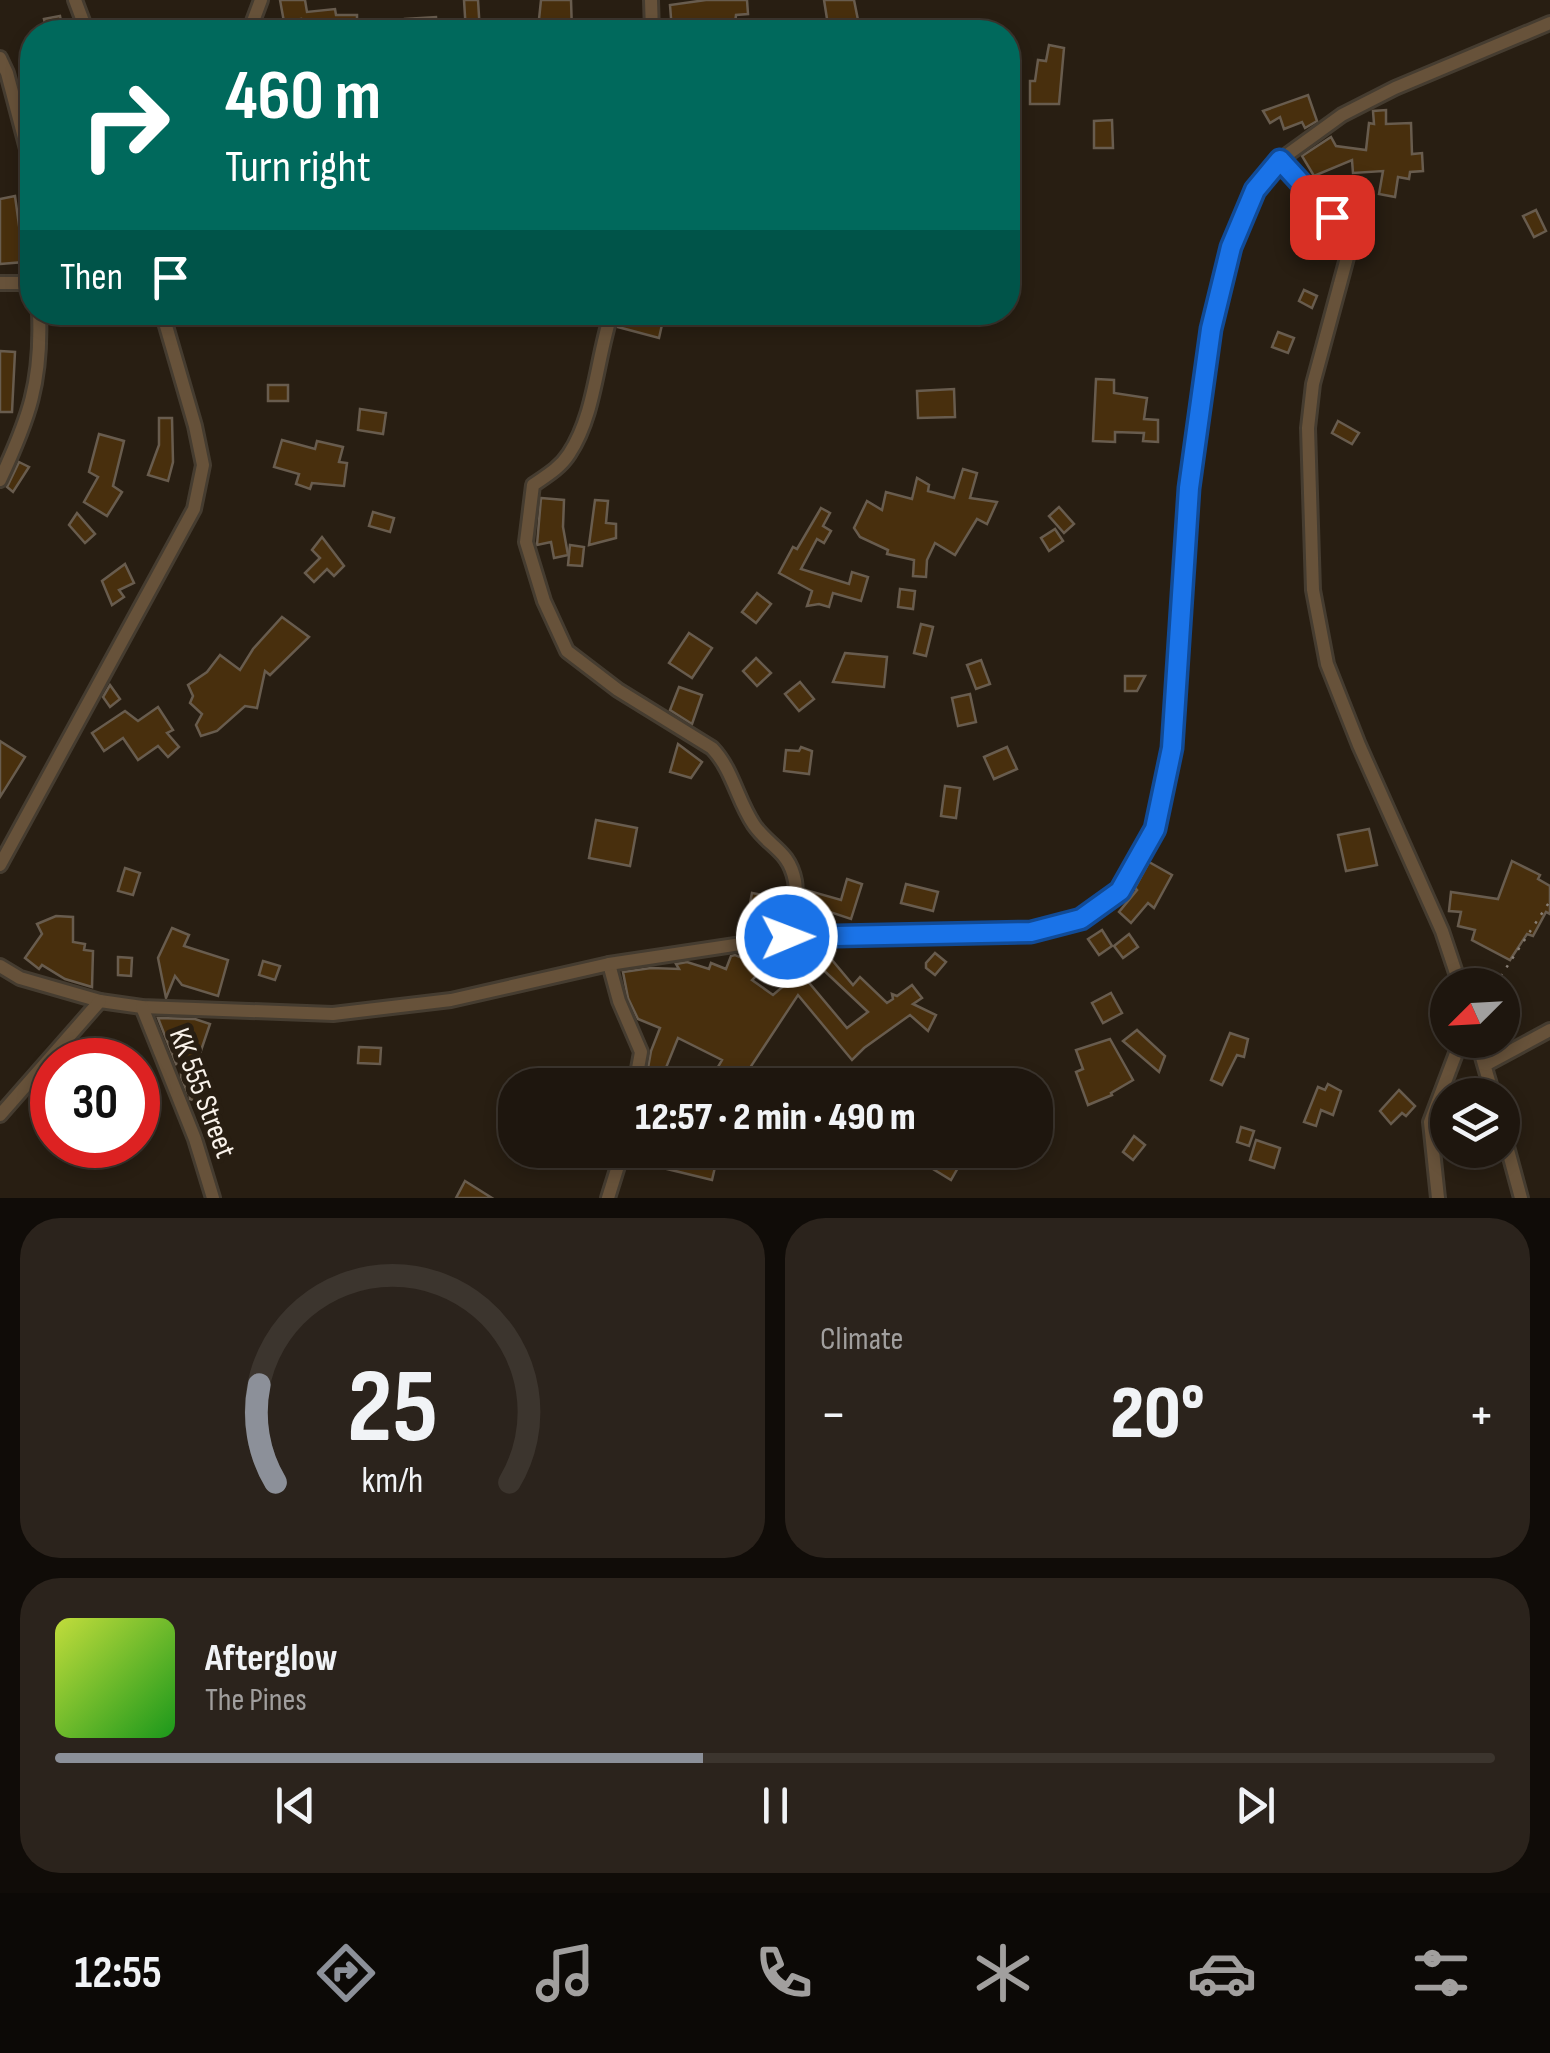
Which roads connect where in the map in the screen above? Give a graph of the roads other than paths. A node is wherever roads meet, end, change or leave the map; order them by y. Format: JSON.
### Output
{"nodes":[{"id":1,"x":1550,"y":23,"type":"edge"},
{"id":2,"x":0,"y":58,"type":"edge"},
{"id":3,"x":20,"y":121,"type":"edge"},
{"id":4,"x":1280,"y":160,"type":"junction"},
{"id":5,"x":40,"y":325,"type":"edge"},
{"id":6,"x":166,"y":325,"type":"edge"},
{"id":7,"x":608,"y":325,"type":"edge"},
{"id":8,"x":0,"y":480,"type":"edge"},
{"id":9,"x":0,"y":865,"type":"edge"},
{"id":10,"x":787,"y":937,"type":"junction"},
{"id":11,"x":609,"y":964,"type":"junction"},
{"id":12,"x":0,"y":966,"type":"edge"},
{"id":13,"x":1454,"y":968,"type":"edge"},
{"id":14,"x":100,"y":1001,"type":"junction"},
{"id":15,"x":142,"y":1007,"type":"junction"},
{"id":16,"x":1550,"y":1030,"type":"edge"},
{"id":17,"x":1454,"y":1058,"type":"edge"},
{"id":18,"x":1483,"y":1058,"type":"edge"},
{"id":19,"x":1485,"y":1065,"type":"junction"},
{"id":20,"x":638,"y":1068,"type":"edge"},
{"id":21,"x":1489,"y":1078,"type":"edge"},
{"id":22,"x":0,"y":1115,"type":"edge"},
{"id":23,"x":617,"y":1168,"type":"edge"},
{"id":24,"x":1513,"y":1168,"type":"edge"},
{"id":25,"x":213,"y":1198,"type":"edge"},
{"id":26,"x":608,"y":1198,"type":"edge"},
{"id":27,"x":1438,"y":1198,"type":"edge"},
{"id":28,"x":1521,"y":1198,"type":"edge"}],
"edges":[{"from":1,"to":4,"type":"street"},
{"from":2,"to":3,"type":"street"},
{"from":4,"to":10,"type":"street"},
{"from":4,"to":13,"type":"street"},
{"from":5,"to":8,"type":"street"},
{"from":6,"to":9,"type":"street"},
{"from":7,"to":10,"type":"street"},
{"from":10,"to":11,"type":"street"},
{"from":11,"to":15,"type":"street"},
{"from":11,"to":20,"type":"street"},
{"from":12,"to":14,"type":"street"},
{"from":14,"to":15,"type":"street"},
{"from":14,"to":22,"type":"street"},
{"from":15,"to":25,"type":"street","name":"KK 555 Street"},
{"from":16,"to":19,"type":"street"},
{"from":17,"to":27,"type":"street"},
{"from":18,"to":19,"type":"street"},
{"from":19,"to":21,"type":"street"},
{"from":23,"to":26,"type":"street"},
{"from":24,"to":28,"type":"street"}]}
